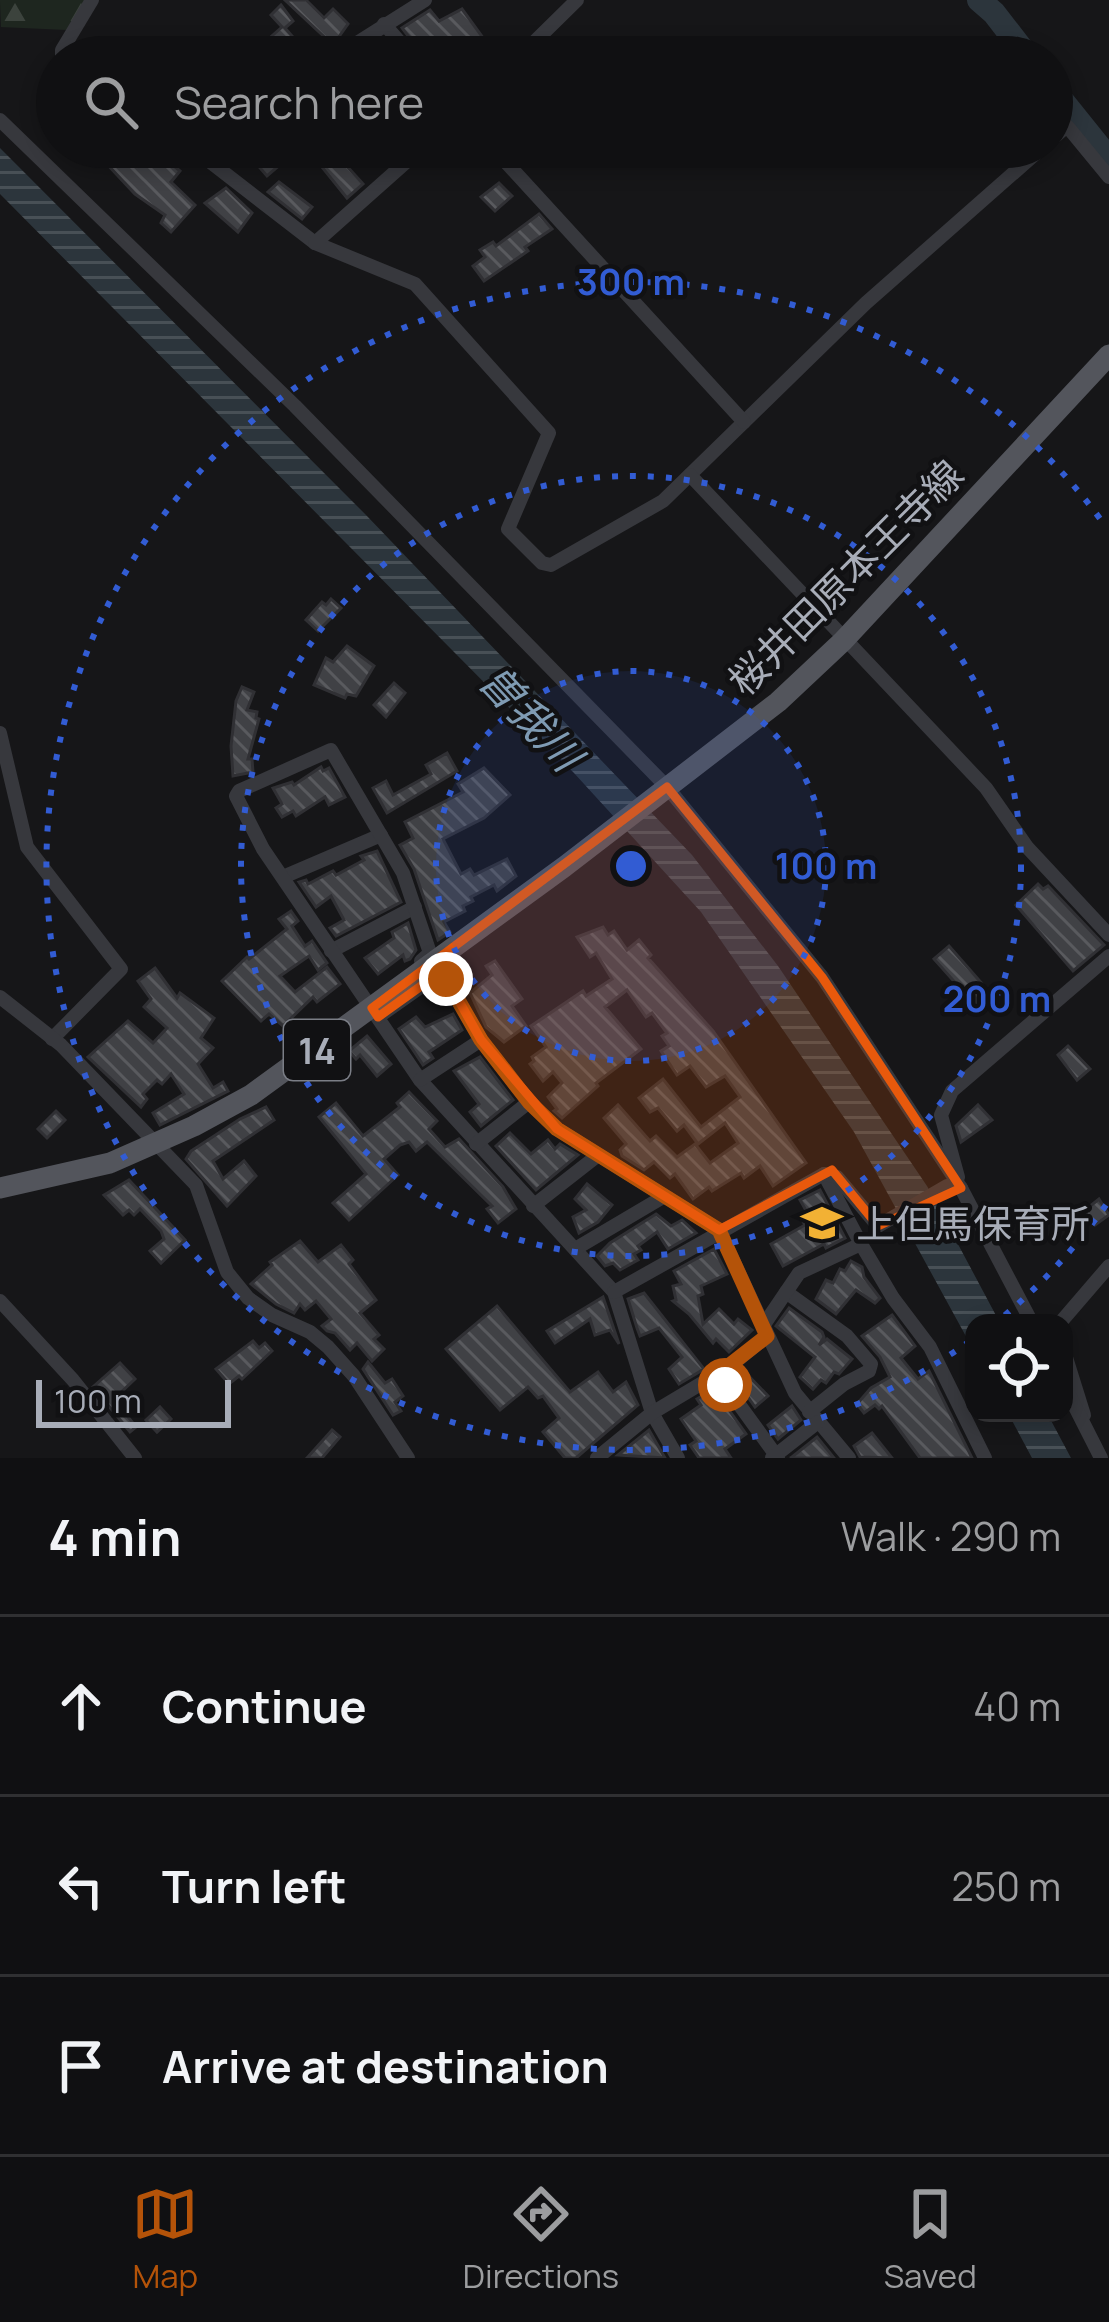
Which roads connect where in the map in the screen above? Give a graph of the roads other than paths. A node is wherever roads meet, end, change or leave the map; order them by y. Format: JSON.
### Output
{"nodes":[{"id":1,"x":92,"y":0,"type":"edge"},
{"id":2,"x":425,"y":0,"type":"edge"},
{"id":3,"x":577,"y":0,"type":"edge"},
{"id":4,"x":384,"y":24,"type":"junction"},
{"id":5,"x":73,"y":36,"type":"edge"},
{"id":6,"x":366,"y":36,"type":"edge"},
{"id":7,"x":394,"y":36,"type":"edge"},
{"id":8,"x":540,"y":36,"type":"edge"},
{"id":9,"x":0,"y":120,"type":"edge"},
{"id":10,"x":1073,"y":133,"type":"edge"},
{"id":11,"x":36,"y":155,"type":"edge"},
{"id":12,"x":50,"y":168,"type":"edge"},
{"id":13,"x":222,"y":168,"type":"edge"},
{"id":14,"x":399,"y":168,"type":"edge"},
{"id":15,"x":511,"y":168,"type":"edge"},
{"id":16,"x":1019,"y":168,"type":"edge"},
{"id":17,"x":1109,"y":177,"type":"edge"},
{"id":18,"x":315,"y":243,"type":"junction"},
{"id":19,"x":1109,"y":355,"type":"edge"},
{"id":20,"x":744,"y":422,"type":"junction"},
{"id":21,"x":691,"y":475,"type":"junction"},
{"id":22,"x":843,"y":640,"type":"junction"},
{"id":23,"x":0,"y":733,"type":"edge"},
{"id":24,"x":666,"y":788,"type":"junction"},
{"id":25,"x":381,"y":835,"type":"junction"},
{"id":26,"x":283,"y":877,"type":"junction"},
{"id":27,"x":415,"y":907,"type":"junction"},
{"id":28,"x":1109,"y":935,"type":"edge"},
{"id":29,"x":331,"y":951,"type":"junction"},
{"id":30,"x":1109,"y":956,"type":"edge"},
{"id":31,"x":0,"y":997,"type":"edge"},
{"id":32,"x":375,"y":1013,"type":"junction"},
{"id":33,"x":52,"y":1039,"type":"junction"},
{"id":34,"x":481,"y":1040,"type":"junction"},
{"id":35,"x":420,"y":1080,"type":"junction"},
{"id":36,"x":529,"y":1102,"type":"junction"},
{"id":37,"x":159,"y":1143,"type":"junction"},
{"id":38,"x":476,"y":1144,"type":"junction"},
{"id":39,"x":597,"y":1156,"type":"junction"},
{"id":40,"x":824,"y":1174,"type":"junction"},
{"id":41,"x":954,"y":1187,"type":"junction"},
{"id":42,"x":0,"y":1188,"type":"edge"},
{"id":43,"x":663,"y":1197,"type":"junction"},
{"id":44,"x":533,"y":1206,"type":"junction"},
{"id":45,"x":719,"y":1230,"type":"junction"},
{"id":46,"x":861,"y":1244,"type":"junction"},
{"id":47,"x":575,"y":1249,"type":"junction"},
{"id":48,"x":1109,"y":1266,"type":"edge"},
{"id":49,"x":614,"y":1292,"type":"junction"},
{"id":50,"x":786,"y":1292,"type":"junction"},
{"id":51,"x":0,"y":1301,"type":"edge"},
{"id":52,"x":1027,"y":1314,"type":"edge"},
{"id":53,"x":1068,"y":1314,"type":"edge"},
{"id":54,"x":765,"y":1331,"type":"junction"},
{"id":55,"x":721,"y":1372,"type":"junction"},
{"id":56,"x":1073,"y":1376,"type":"edge"},
{"id":57,"x":1073,"y":1403,"type":"edge"},
{"id":58,"x":652,"y":1412,"type":"junction"},
{"id":59,"x":814,"y":1417,"type":"junction"},
{"id":60,"x":1085,"y":1426,"type":"junction"},
{"id":61,"x":775,"y":1457,"type":"edge"},
{"id":62,"x":135,"y":1458,"type":"edge"},
{"id":63,"x":408,"y":1458,"type":"edge"},
{"id":64,"x":597,"y":1458,"type":"edge"},
{"id":65,"x":678,"y":1458,"type":"edge"},
{"id":66,"x":849,"y":1458,"type":"edge"},
{"id":67,"x":985,"y":1458,"type":"edge"},
{"id":68,"x":1101,"y":1458,"type":"edge"}],
"edges":[{"from":1,"to":5,"type":"street"},
{"from":2,"to":4,"type":"street"},
{"from":3,"to":8,"type":"street"},
{"from":4,"to":6,"type":"street"},
{"from":4,"to":7,"type":"street"},
{"from":9,"to":11,"type":"street"},
{"from":10,"to":17,"type":"street"},
{"from":12,"to":24,"type":"street"},
{"from":13,"to":18,"type":"street"},
{"from":14,"to":18,"type":"street"},
{"from":15,"to":20,"type":"street"},
{"from":16,"to":20,"type":"street"},
{"from":18,"to":21,"type":"street"},
{"from":19,"to":22,"type":"main road","name":"桜井田原本王寺線","number":"14"},
{"from":20,"to":21,"type":"street"},
{"from":21,"to":22,"type":"street"},
{"from":22,"to":24,"type":"main road","name":"桜井田原本王寺線","number":"14"},
{"from":22,"to":28,"type":"street"},
{"from":23,"to":33,"type":"street"},
{"from":24,"to":32,"type":"main road","name":"桜井田原本王寺線","number":"14"},
{"from":24,"to":41,"type":"street"},
{"from":25,"to":26,"type":"street"},
{"from":25,"to":26,"type":"street"},
{"from":25,"to":27,"type":"street"},
{"from":26,"to":29,"type":"street"},
{"from":27,"to":29,"type":"street"},
{"from":27,"to":32,"type":"street"},
{"from":29,"to":32,"type":"street"},
{"from":30,"to":41,"type":"street"},
{"from":31,"to":33,"type":"street"},
{"from":32,"to":34,"type":"street"},
{"from":32,"to":35,"type":"street"},
{"from":32,"to":37,"type":"main road","name":"桜井田原本王寺線","number":"14"},
{"from":33,"to":37,"type":"street"},
{"from":34,"to":35,"type":"street"},
{"from":34,"to":36,"type":"street"},
{"from":35,"to":38,"type":"street"},
{"from":36,"to":38,"type":"street"},
{"from":36,"to":39,"type":"street"},
{"from":37,"to":42,"type":"main road","name":"桜井田原本王寺線","number":"14"},
{"from":37,"to":63,"type":"street"},
{"from":38,"to":44,"type":"street"},
{"from":39,"to":43,"type":"street"},
{"from":39,"to":44,"type":"street"},
{"from":40,"to":41,"type":"street"},
{"from":40,"to":45,"type":"street"},
{"from":40,"to":46,"type":"street"},
{"from":41,"to":52,"type":"street"},
{"from":43,"to":45,"type":"street"},
{"from":43,"to":47,"type":"street"},
{"from":44,"to":47,"type":"street"},
{"from":45,"to":49,"type":"street"},
{"from":45,"to":54,"type":"street"},
{"from":46,"to":50,"type":"street"},
{"from":46,"to":67,"type":"street"},
{"from":47,"to":49,"type":"street"},
{"from":48,"to":53,"type":"street"},
{"from":49,"to":58,"type":"street"},
{"from":50,"to":54,"type":"street"},
{"from":50,"to":59,"type":"street"},
{"from":51,"to":62,"type":"street"},
{"from":54,"to":55,"type":"street"},
{"from":54,"to":59,"type":"street"},
{"from":55,"to":58,"type":"street"},
{"from":55,"to":61,"type":"street"},
{"from":56,"to":60,"type":"street"},
{"from":57,"to":60,"type":"street"},
{"from":58,"to":64,"type":"street"},
{"from":58,"to":65,"type":"street"},
{"from":59,"to":61,"type":"street"},
{"from":59,"to":66,"type":"street"},
{"from":60,"to":68,"type":"street"}]}
